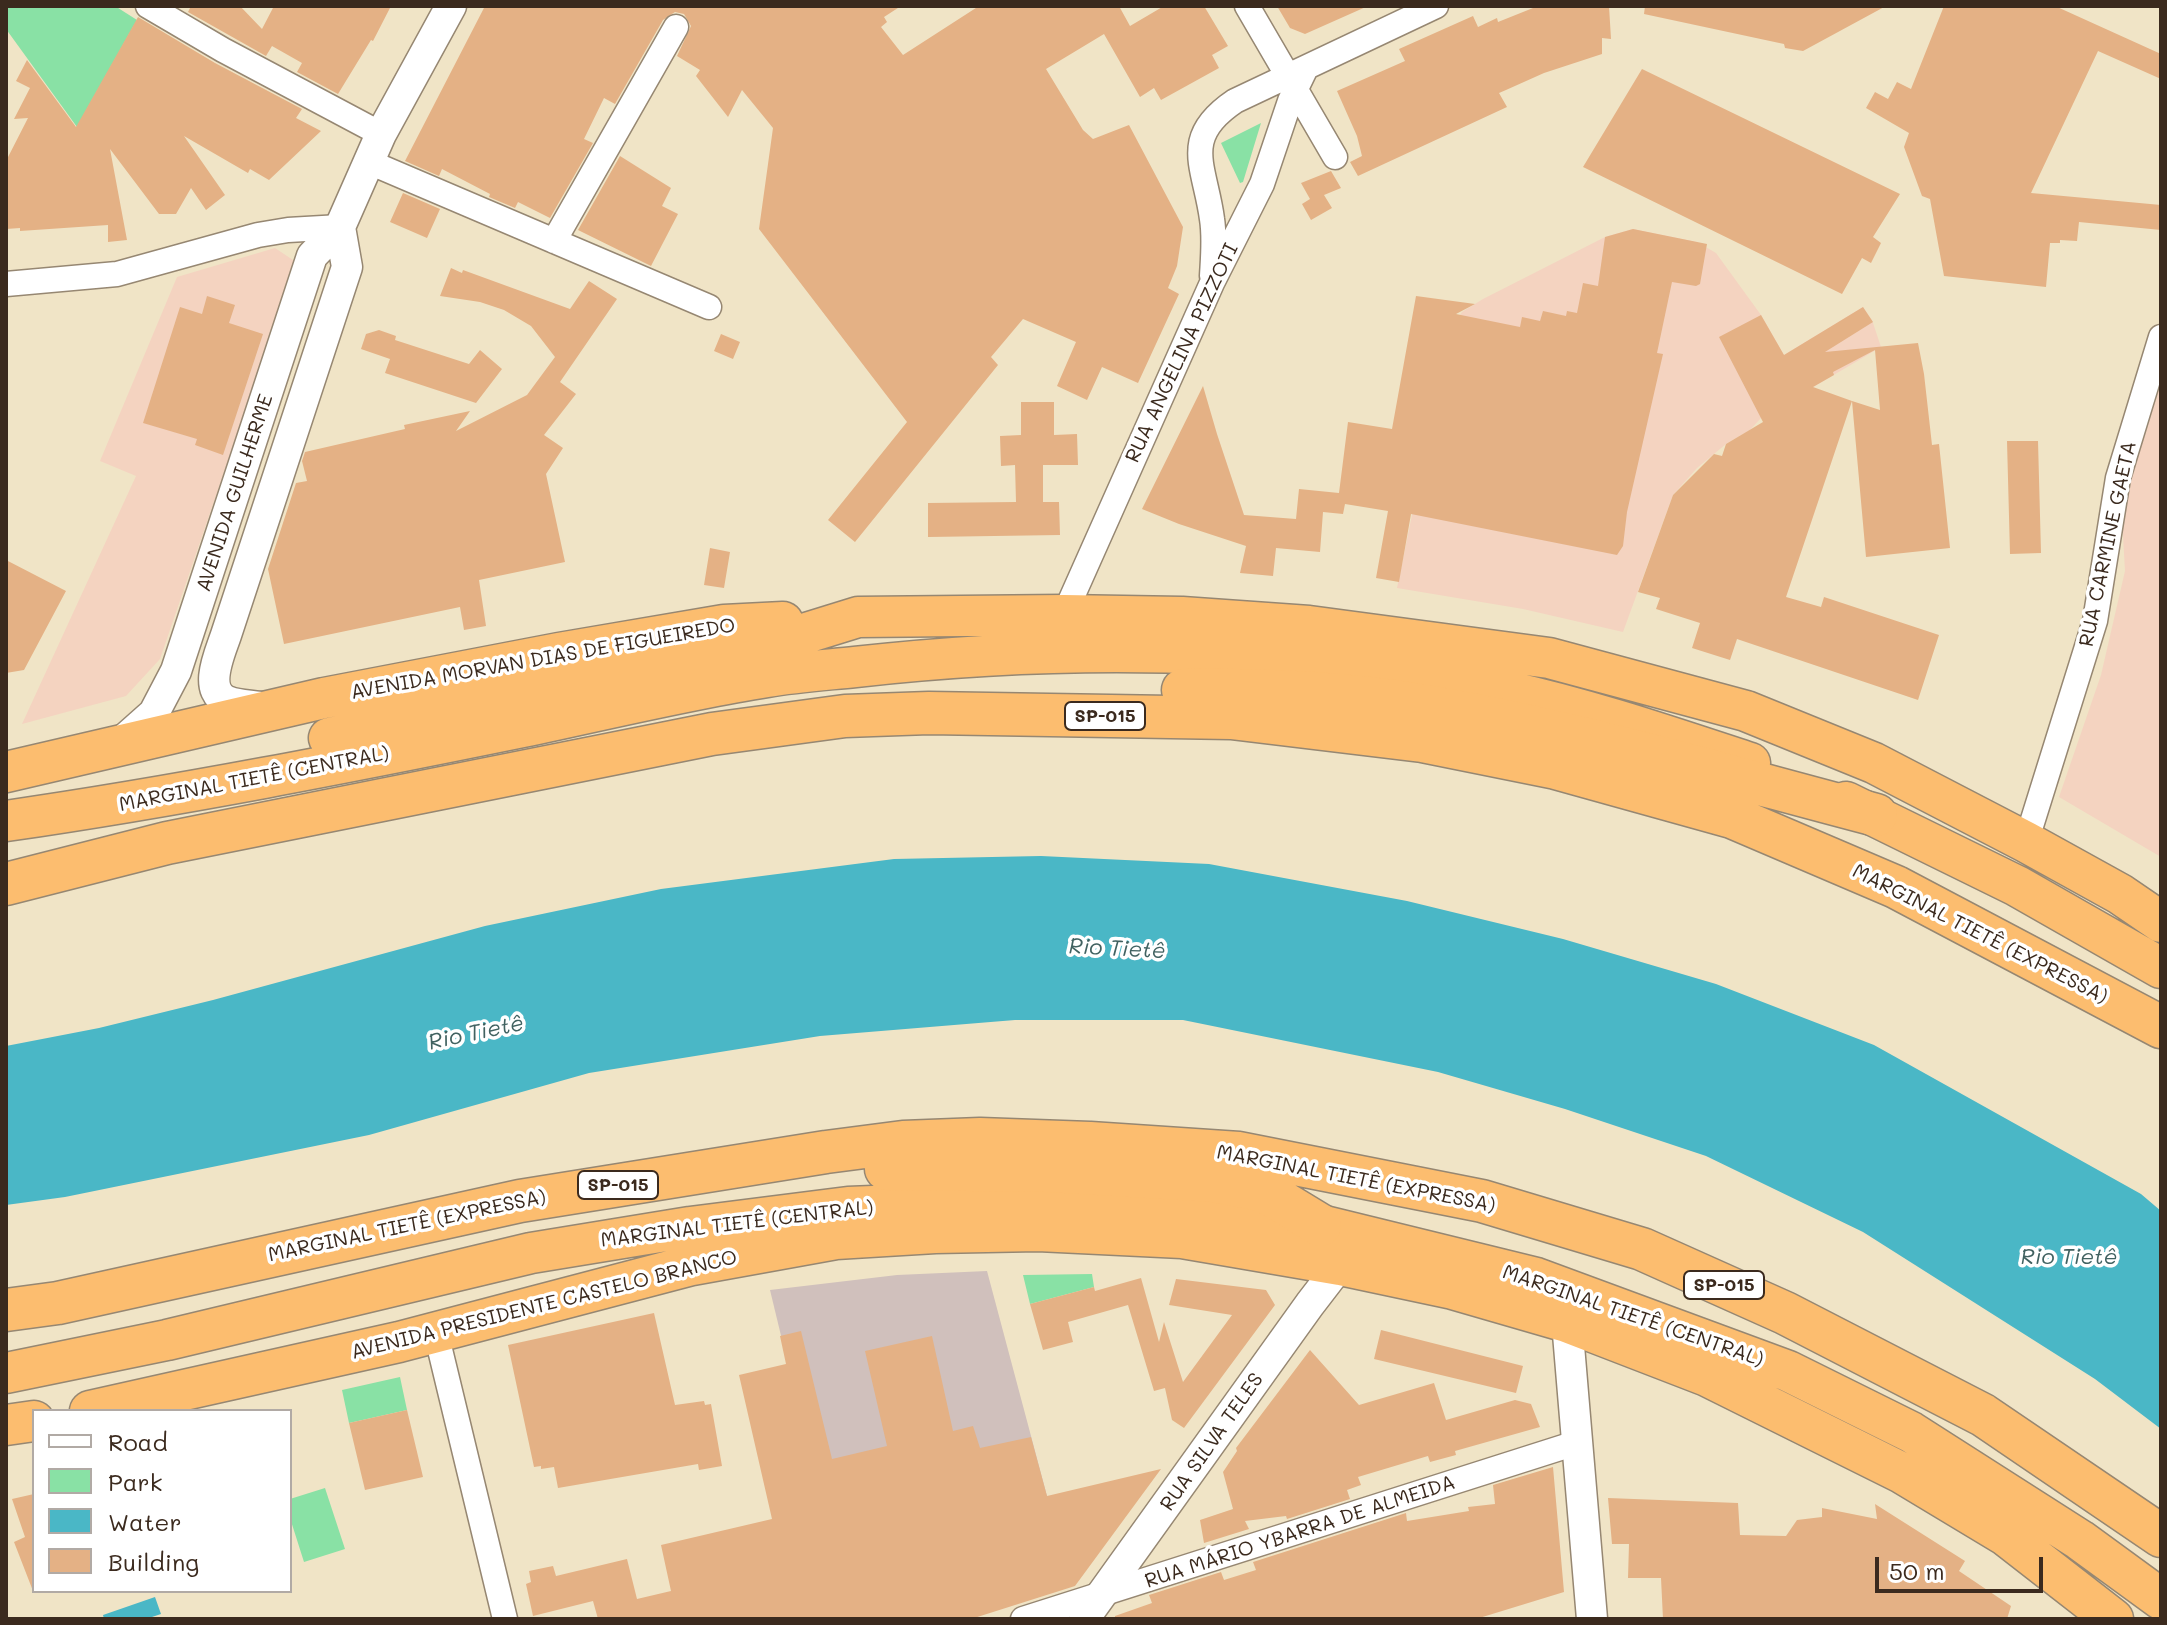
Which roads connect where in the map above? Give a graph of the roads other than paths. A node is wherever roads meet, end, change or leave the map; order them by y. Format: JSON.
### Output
{"nodes":[{"id":1,"x":148,"y":6,"type":"edge"},
{"id":2,"x":451,"y":6,"type":"edge"},
{"id":3,"x":1247,"y":6,"type":"edge"},
{"id":4,"x":1436,"y":6,"type":"edge"},
{"id":5,"x":676,"y":27,"type":"dead end"},
{"id":6,"x":1296,"y":79,"type":"junction"},
{"id":7,"x":381,"y":134,"type":"junction"},
{"id":8,"x":1335,"y":157,"type":"dead end"},
{"id":9,"x":369,"y":162,"type":"junction"},
{"id":10,"x":340,"y":227,"type":"junction"},
{"id":11,"x":554,"y":241,"type":"junction"},
{"id":12,"x":1212,"y":283,"type":"junction"},
{"id":13,"x":6,"y":284,"type":"edge"},
{"id":14,"x":709,"y":307,"type":"dead end"},
{"id":15,"x":2161,"y":337,"type":"edge"},
{"id":16,"x":224,"y":526,"type":"junction"},
{"id":17,"x":258,"y":537,"type":"junction"},
{"id":18,"x":1064,"y":615,"type":"junction"},
{"id":19,"x":858,"y":617,"type":"junction"},
{"id":20,"x":276,"y":710,"type":"junction"},
{"id":21,"x":929,"y":713,"type":"junction"},
{"id":22,"x":113,"y":749,"type":"junction"},
{"id":23,"x":6,"y":772,"type":"edge"},
{"id":24,"x":117,"y":805,"type":"junction"},
{"id":25,"x":1876,"y":815,"type":"junction"},
{"id":26,"x":6,"y":821,"type":"edge"},
{"id":27,"x":2026,"y":842,"type":"junction"},
{"id":28,"x":6,"y":884,"type":"edge"},
{"id":29,"x":2161,"y":922,"type":"edge"},
{"id":30,"x":2161,"y":968,"type":"edge"},
{"id":31,"x":2161,"y":1027,"type":"edge"},
{"id":32,"x":520,"y":1201,"type":"junction"},
{"id":33,"x":1320,"y":1225,"type":"junction"},
{"id":34,"x":692,"y":1265,"type":"junction"},
{"id":35,"x":1340,"y":1265,"type":"junction"},
{"id":36,"x":6,"y":1310,"type":"edge"},
{"id":37,"x":1567,"y":1322,"type":"junction"},
{"id":38,"x":436,"y":1333,"type":"junction"},
{"id":39,"x":167,"y":1340,"type":"junction"},
{"id":40,"x":6,"y":1373,"type":"edge"},
{"id":41,"x":99,"y":1409,"type":"edge"},
{"id":42,"x":32,"y":1421,"type":"edge"},
{"id":43,"x":6,"y":1425,"type":"edge"},
{"id":44,"x":1576,"y":1443,"type":"junction"},
{"id":45,"x":2161,"y":1536,"type":"edge"},
{"id":46,"x":2161,"y":1599,"type":"edge"},
{"id":47,"x":1092,"y":1607,"type":"edge"},
{"id":48,"x":2100,"y":1615,"type":"edge"},
{"id":49,"x":505,"y":1619,"type":"edge"},
{"id":50,"x":1023,"y":1619,"type":"edge"},
{"id":51,"x":1592,"y":1619,"type":"edge"}],
"edges":[{"from":1,"to":7,"type":"street"},
{"from":2,"to":7,"type":"street","name":"AVENIDA GUILHERME"},
{"from":3,"to":6,"type":"street"},
{"from":4,"to":6,"type":"street"},
{"from":5,"to":11,"type":"street"},
{"from":6,"to":8,"type":"street"},
{"from":6,"to":12,"type":"street","name":"RUA ANGELINA PIZZOTI"},
{"from":6,"to":12,"type":"street"},
{"from":7,"to":9,"type":"street","name":"AVENIDA GUILHERME"},
{"from":9,"to":10,"type":"street","name":"AVENIDA GUILHERME"},
{"from":9,"to":11,"type":"street"},
{"from":10,"to":13,"type":"street"},
{"from":10,"to":16,"type":"street","name":"AVENIDA GUILHERME"},
{"from":10,"to":17,"type":"street","name":"AVENIDA GUILHERME"},
{"from":11,"to":14,"type":"street"},
{"from":12,"to":18,"type":"street","name":"RUA ANGELINA PIZZOTI"},
{"from":15,"to":27,"type":"street","name":"RUA CARMINE GAETA"},
{"from":16,"to":17,"type":"street"},
{"from":16,"to":22,"type":"street","name":"AVENIDA GUILHERME"},
{"from":17,"to":20,"type":"street","name":"AVENIDA GUILHERME"},
{"from":18,"to":19,"type":"highway"},
{"from":18,"to":27,"type":"highway"},
{"from":19,"to":20,"type":"highway","name":"AVENIDA MORVAN DIAS DE FIGUEIREDO"},
{"from":19,"to":24,"type":"highway"},
{"from":20,"to":22,"type":"highway","name":"AVENIDA MORVAN DIAS DE FIGUEIREDO"},
{"from":21,"to":25,"type":"highway"},
{"from":21,"to":28,"type":"highway","name":"MARGINAL TIETÊ (EXPRESSA)","number":"SP-015"},
{"from":21,"to":31,"type":"highway","name":"MARGINAL TIETÊ (EXPRESSA)","number":"SP-015"},
{"from":22,"to":23,"type":"highway","name":"AVENIDA MORVAN DIAS DE FIGUEIREDO"},
{"from":24,"to":25,"type":"highway","name":"MARGINAL TIETÊ (CENTRAL)"},
{"from":24,"to":26,"type":"highway","name":"MARGINAL TIETÊ (CENTRAL)"},
{"from":25,"to":30,"type":"highway","name":"MARGINAL TIETÊ (CENTRAL)"},
{"from":27,"to":29,"type":"highway"},
{"from":32,"to":33,"type":"highway"},
{"from":32,"to":36,"type":"highway","name":"MARGINAL TIETÊ (EXPRESSA)","number":"SP-015"},
{"from":32,"to":45,"type":"highway","name":"MARGINAL TIETÊ (EXPRESSA)","number":"SP-015"},
{"from":33,"to":39,"type":"highway","name":"MARGINAL TIETÊ (CENTRAL)"},
{"from":33,"to":46,"type":"highway","name":"MARGINAL TIETÊ (CENTRAL)"},
{"from":34,"to":35,"type":"highway","name":"AVENIDA PRESIDENTE CASTELO BRANCO"},
{"from":34,"to":38,"type":"highway","name":"AVENIDA PRESIDENTE CASTELO BRANCO"},
{"from":34,"to":39,"type":"highway"},
{"from":35,"to":37,"type":"highway","name":"AVENIDA PRESIDENTE CASTELO BRANCO"},
{"from":35,"to":47,"type":"street","name":"RUA SILVA TELES"},
{"from":37,"to":44,"type":"street"},
{"from":37,"to":48,"type":"highway","name":"AVENIDA PRESIDENTE CASTELO BRANCO"},
{"from":38,"to":41,"type":"highway","name":"AVENIDA PRESIDENTE CASTELO BRANCO"},
{"from":38,"to":49,"type":"street"},
{"from":39,"to":40,"type":"highway","name":"MARGINAL TIETÊ (CENTRAL)"},
{"from":42,"to":43,"type":"highway"},
{"from":44,"to":47,"type":"street","name":"RUA MÁRIO YBARRA DE ALMEIDA"},
{"from":44,"to":51,"type":"street"},
{"from":47,"to":50,"type":"street","name":"RUA MÁRIO YBARRA DE ALMEIDA"}]}
